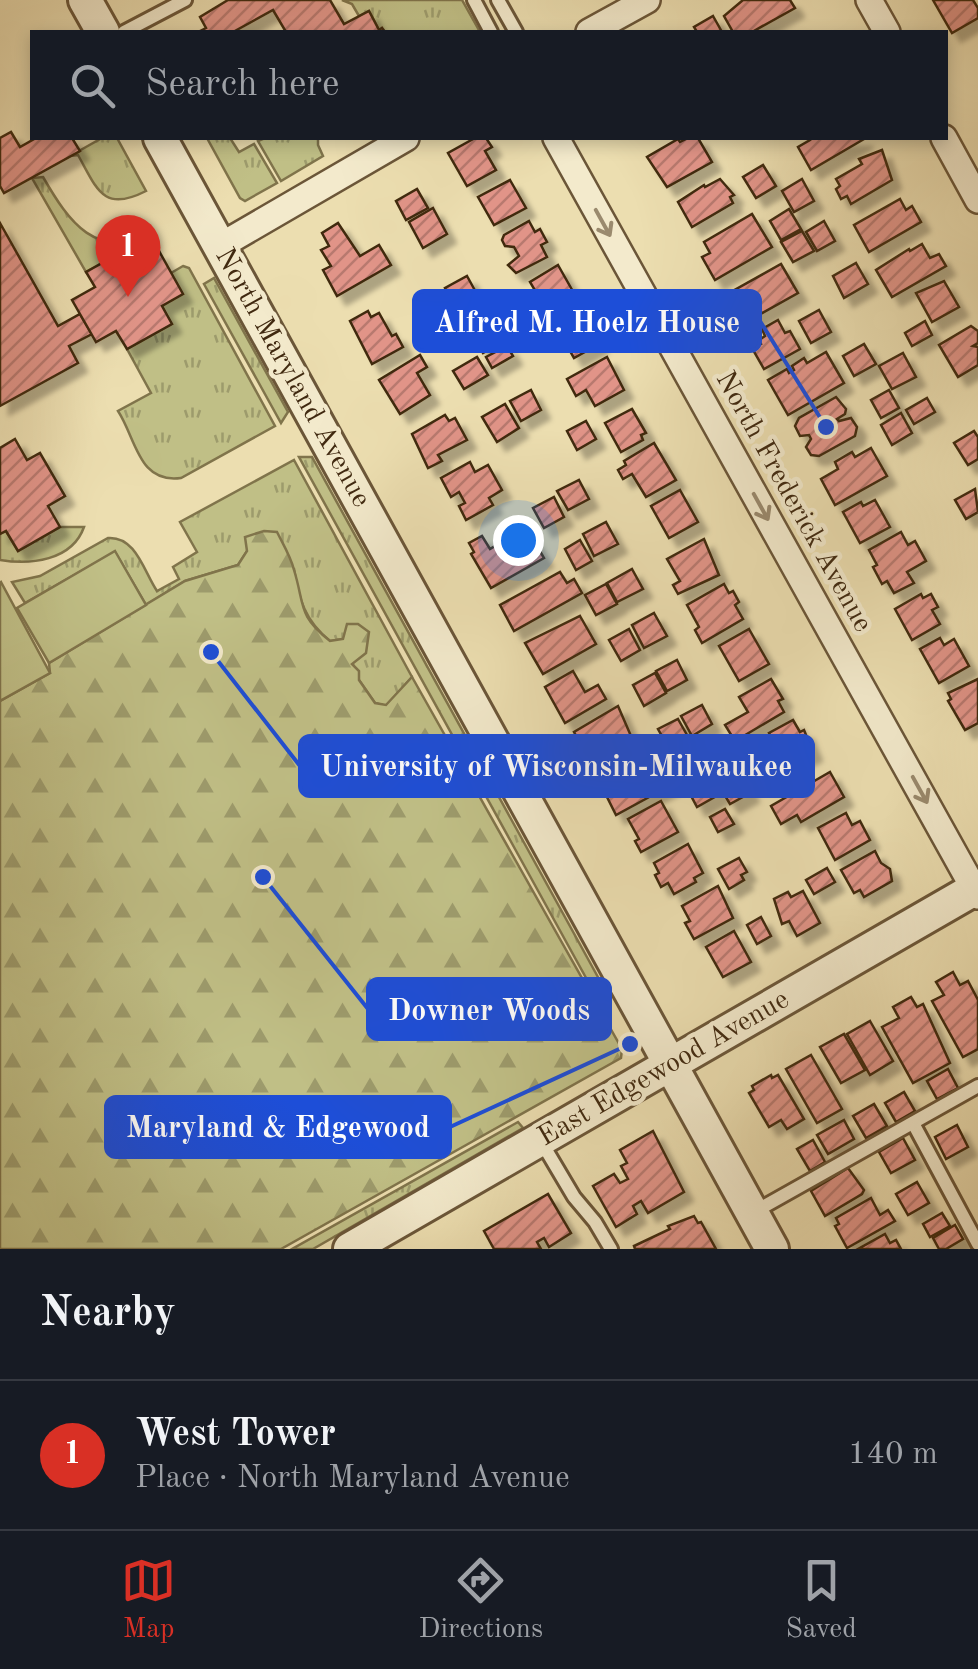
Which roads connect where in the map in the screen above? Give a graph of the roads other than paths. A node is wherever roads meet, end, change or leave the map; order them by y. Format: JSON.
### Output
{"nodes":[{"id":1,"x":85,"y":0,"type":"edge"},
{"id":2,"x":185,"y":0,"type":"edge"},
{"id":3,"x":474,"y":0,"type":"edge"},
{"id":4,"x":498,"y":0,"type":"edge"},
{"id":5,"x":647,"y":0,"type":"edge"},
{"id":6,"x":869,"y":0,"type":"edge"},
{"id":7,"x":101,"y":30,"type":"edge"},
{"id":8,"x":128,"y":30,"type":"edge"},
{"id":9,"x":490,"y":30,"type":"edge"},
{"id":10,"x":515,"y":30,"type":"edge"},
{"id":11,"x":593,"y":30,"type":"edge"},
{"id":12,"x":885,"y":30,"type":"edge"},
{"id":13,"x":161,"y":140,"type":"edge"},
{"id":14,"x":403,"y":140,"type":"edge"},
{"id":15,"x":557,"y":140,"type":"edge"},
{"id":16,"x":945,"y":140,"type":"edge"},
{"id":17,"x":978,"y":200,"type":"edge"},
{"id":18,"x":220,"y":246,"type":"junction"},
{"id":19,"x":977,"y":891,"type":"edge"},
{"id":20,"x":669,"y":1066,"type":"junction"},
{"id":21,"x":978,"y":1086,"type":"edge"},
{"id":22,"x":912,"y":1124,"type":"junction"},
{"id":23,"x":540,"y":1140,"type":"junction"},
{"id":24,"x":752,"y":1213,"type":"junction"},
{"id":25,"x":978,"y":1244,"type":"edge"},
{"id":26,"x":350,"y":1249,"type":"edge"},
{"id":27,"x":611,"y":1249,"type":"edge"},
{"id":28,"x":772,"y":1249,"type":"edge"}],
"edges":[{"from":1,"to":7,"type":"street"},
{"from":2,"to":8,"type":"lane"},
{"from":3,"to":9,"type":"lane"},
{"from":4,"to":10,"type":"lane"},
{"from":5,"to":11,"type":"street"},
{"from":6,"to":12,"type":"street"},
{"from":13,"to":18,"type":"street","name":"North Maryland Avenue"},
{"from":14,"to":18,"type":"street"},
{"from":15,"to":19,"type":"street","name":"North Frederick Avenue","one_way":true},
{"from":16,"to":17,"type":"street"},
{"from":18,"to":20,"type":"street","name":"North Maryland Avenue"},
{"from":19,"to":20,"type":"street","name":"East Edgewood Avenue"},
{"from":20,"to":23,"type":"street","name":"East Edgewood Avenue"},
{"from":20,"to":24,"type":"street","name":"North Maryland Avenue"},
{"from":21,"to":22,"type":"lane"},
{"from":22,"to":24,"type":"lane"},
{"from":22,"to":25,"type":"lane"},
{"from":23,"to":26,"type":"street","name":"East Edgewood Avenue"},
{"from":23,"to":27,"type":"lane"},
{"from":24,"to":28,"type":"street","name":"North Maryland Avenue"}]}
